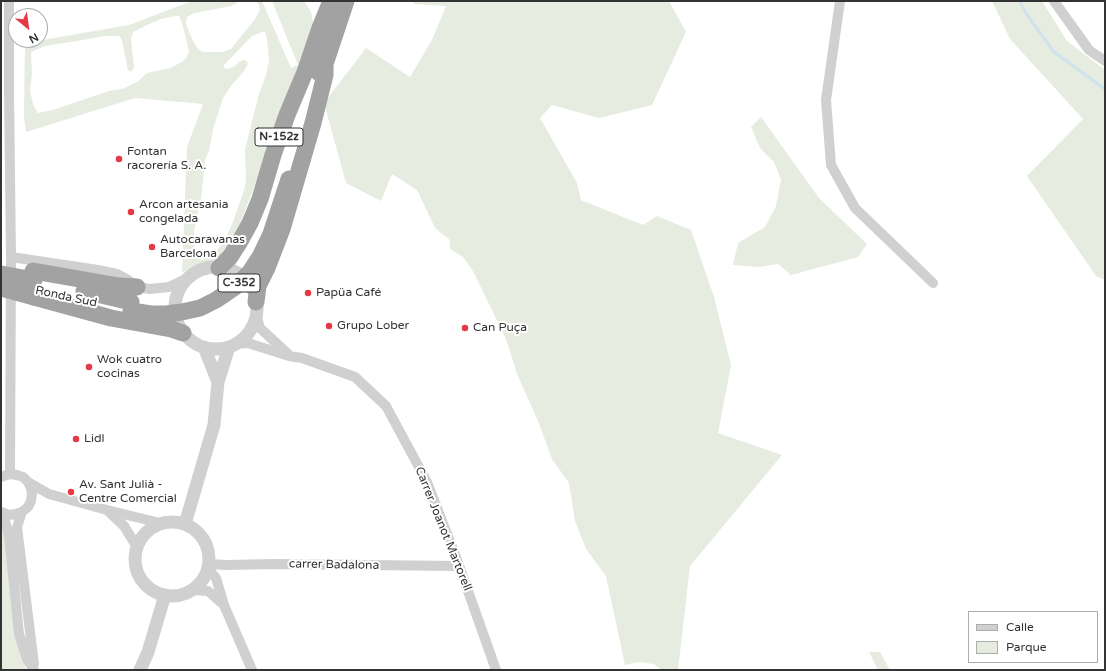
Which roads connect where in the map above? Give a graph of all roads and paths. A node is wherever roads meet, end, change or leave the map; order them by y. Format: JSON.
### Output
{"nodes":[{"id":1,"x":9,"y":1,"type":"edge"},
{"id":2,"x":332,"y":1,"type":"edge"},
{"id":3,"x":346,"y":1,"type":"edge"},
{"id":4,"x":840,"y":1,"type":"edge"},
{"id":5,"x":1054,"y":1,"type":"edge"},
{"id":6,"x":1105,"y":61,"type":"edge"},
{"id":7,"x":325,"y":64,"type":"junction"},
{"id":8,"x":284,"y":175,"type":"junction"},
{"id":9,"x":6,"y":262,"type":"edge"},
{"id":10,"x":219,"y":268,"type":"junction"},
{"id":11,"x":1,"y":274,"type":"edge"},
{"id":12,"x":190,"y":277,"type":"junction"},
{"id":13,"x":933,"y":282,"type":"dead end"},
{"id":14,"x":1,"y":284,"type":"edge"},
{"id":15,"x":33,"y":284,"type":"junction"},
{"id":16,"x":1,"y":288,"type":"edge"},
{"id":17,"x":133,"y":300,"type":"junction"},
{"id":18,"x":256,"y":308,"type":"junction"},
{"id":19,"x":183,"y":333,"type":"junction"},
{"id":20,"x":232,"y":346,"type":"junction"},
{"id":21,"x":204,"y":347,"type":"junction"},
{"id":22,"x":289,"y":356,"type":"junction"},
{"id":23,"x":218,"y":382,"type":"junction"},
{"id":24,"x":6,"y":476,"type":"edge"},
{"id":25,"x":28,"y":482,"type":"junction"},
{"id":26,"x":50,"y":494,"type":"junction"},
{"id":27,"x":31,"y":501,"type":"junction"},
{"id":28,"x":107,"y":510,"type":"junction"},
{"id":29,"x":2,"y":512,"type":"edge"},
{"id":30,"x":22,"y":512,"type":"junction"},
{"id":31,"x":160,"y":522,"type":"junction"},
{"id":32,"x":185,"y":524,"type":"junction"},
{"id":33,"x":136,"y":547,"type":"junction"},
{"id":34,"x":208,"y":566,"type":"junction"},
{"id":35,"x":459,"y":566,"type":"junction"},
{"id":36,"x":193,"y":590,"type":"junction"},
{"id":37,"x":165,"y":595,"type":"junction"},
{"id":38,"x":224,"y":605,"type":"junction"},
{"id":39,"x":34,"y":670,"type":"edge"},
{"id":40,"x":140,"y":670,"type":"edge"},
{"id":41,"x":252,"y":670,"type":"edge"},
{"id":42,"x":496,"y":670,"type":"edge"}],
"edges":[{"from":1,"to":9,"type":"street"},
{"from":2,"to":8,"type":"highway","number":"C-352"},
{"from":2,"to":10,"type":"highway","number":"N-152z"},
{"from":3,"to":7,"type":"highway","number":"N-152z"},
{"from":4,"to":13,"type":"street"},
{"from":5,"to":6,"type":"street"},
{"from":7,"to":8,"type":"highway","number":"C-352"},
{"from":7,"to":18,"type":"highway","number":"N-152z"},
{"from":8,"to":17,"type":"highway","number":"C-352","bridge":true},
{"from":9,"to":15,"type":"highway"},
{"from":9,"to":17,"type":"street"},
{"from":9,"to":24,"type":"street"},
{"from":10,"to":12,"type":"street"},
{"from":10,"to":18,"type":"street"},
{"from":11,"to":15,"type":"highway","name":"Ronda Sud","number":"C-352","bridge":true},
{"from":12,"to":17,"type":"street"},
{"from":12,"to":19,"type":"street"},
{"from":14,"to":15,"type":"highway","name":"Ronda Sud","number":"C-352"},
{"from":15,"to":16,"type":"highway","bridge":true},
{"from":15,"to":17,"type":"highway","name":"Ronda Sud","number":"C-352"},
{"from":15,"to":17,"type":"highway"},
{"from":15,"to":19,"type":"highway"},
{"from":18,"to":20,"type":"street","number":"N-152z"},
{"from":18,"to":22,"type":"street"},
{"from":19,"to":21,"type":"street"},
{"from":20,"to":21,"type":"street"},
{"from":20,"to":22,"type":"street","name":"Carrer Joanot Martorell"},
{"from":20,"to":23,"type":"street","number":"N-152z"},
{"from":21,"to":23,"type":"street","number":"N-152z"},
{"from":22,"to":35,"type":"street","name":"Carrer Joanot Martorell"},
{"from":23,"to":32,"type":"street","number":"N-152z"},
{"from":24,"to":25,"type":"street"},
{"from":25,"to":26,"type":"street"},
{"from":25,"to":27,"type":"street"},
{"from":26,"to":27,"type":"street"},
{"from":26,"to":28,"type":"street"},
{"from":27,"to":30,"type":"street"},
{"from":28,"to":31,"type":"street"},
{"from":28,"to":33,"type":"street"},
{"from":29,"to":30,"type":"street"},
{"from":29,"to":39,"type":"street"},
{"from":30,"to":39,"type":"street"},
{"from":31,"to":32,"type":"street"},
{"from":31,"to":33,"type":"street"},
{"from":32,"to":34,"type":"street"},
{"from":33,"to":37,"type":"street"},
{"from":34,"to":35,"type":"street","name":"carrer Badalona"},
{"from":34,"to":36,"type":"street"},
{"from":34,"to":38,"type":"street"},
{"from":35,"to":42,"type":"street","name":"Carrer Joanot Martorell"},
{"from":36,"to":37,"type":"street"},
{"from":36,"to":38,"type":"street"},
{"from":37,"to":40,"type":"street"},
{"from":38,"to":41,"type":"street"}]}
